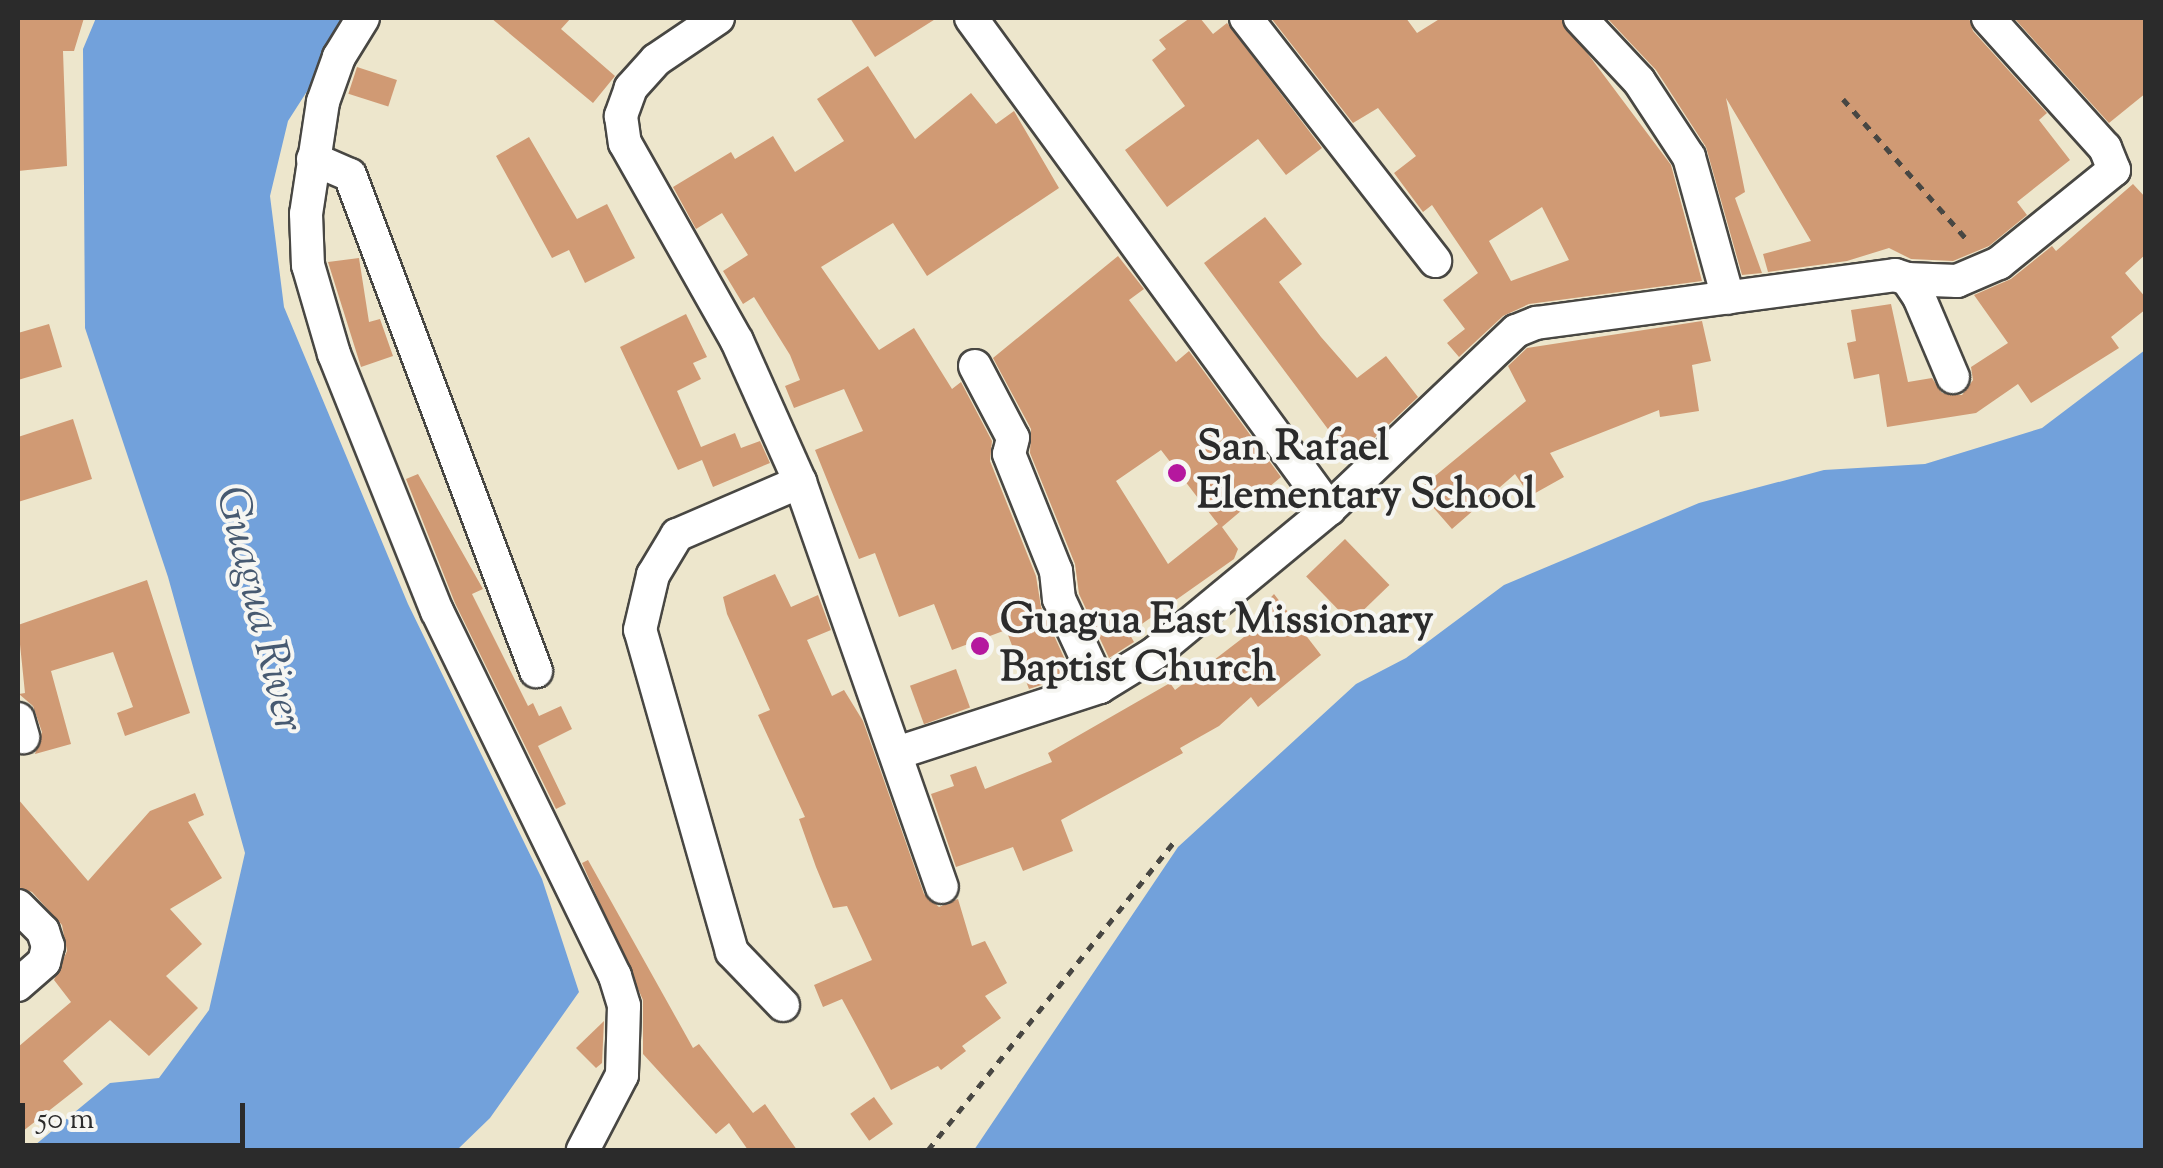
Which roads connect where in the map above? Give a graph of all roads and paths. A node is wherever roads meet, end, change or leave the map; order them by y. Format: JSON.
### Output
{"nodes":[{"id":1,"x":363,"y":18,"type":"edge"},
{"id":2,"x":718,"y":18,"type":"edge"},
{"id":3,"x":971,"y":18,"type":"edge"},
{"id":4,"x":1246,"y":18,"type":"edge"},
{"id":5,"x":1580,"y":18,"type":"edge"},
{"id":6,"x":1988,"y":18,"type":"edge"},
{"id":7,"x":1844,"y":98,"type":"dead end"},
{"id":8,"x":314,"y":160,"type":"junction"},
{"id":9,"x":1435,"y":260,"type":"dead end"},
{"id":10,"x":1991,"y":267,"type":"junction"},
{"id":11,"x":1907,"y":279,"type":"junction"},
{"id":12,"x":1728,"y":298,"type":"junction"},
{"id":13,"x":975,"y":366,"type":"dead end"},
{"id":14,"x":1953,"y":377,"type":"dead end"},
{"id":15,"x":800,"y":482,"type":"junction"},
{"id":16,"x":1330,"y":508,"type":"junction"},
{"id":17,"x":536,"y":671,"type":"dead end"},
{"id":18,"x":1100,"y":687,"type":"junction"},
{"id":19,"x":900,"y":752,"type":"junction"},
{"id":20,"x":1172,"y":843,"type":"dead end"},
{"id":21,"x":942,"y":887,"type":"dead end"},
{"id":22,"x":18,"y":906,"type":"edge"},
{"id":23,"x":18,"y":985,"type":"edge"},
{"id":24,"x":783,"y":1004,"type":"dead end"},
{"id":25,"x":583,"y":1150,"type":"edge"},
{"id":26,"x":928,"y":1150,"type":"edge"}],
"edges":[{"from":1,"to":8,"type":"street"},
{"from":2,"to":15,"type":"street"},
{"from":3,"to":16,"type":"street"},
{"from":4,"to":9,"type":"street"},
{"from":5,"to":12,"type":"street"},
{"from":6,"to":10,"type":"street"},
{"from":7,"to":10,"type":"path"},
{"from":8,"to":17,"type":"street"},
{"from":8,"to":25,"type":"street"},
{"from":10,"to":11,"type":"street"},
{"from":11,"to":12,"type":"street"},
{"from":11,"to":14,"type":"street"},
{"from":12,"to":16,"type":"street"},
{"from":13,"to":18,"type":"street"},
{"from":15,"to":19,"type":"street"},
{"from":15,"to":24,"type":"street"},
{"from":16,"to":18,"type":"street"},
{"from":18,"to":19,"type":"street"},
{"from":19,"to":21,"type":"street"},
{"from":20,"to":26,"type":"path"},
{"from":22,"to":23,"type":"street"}]}
